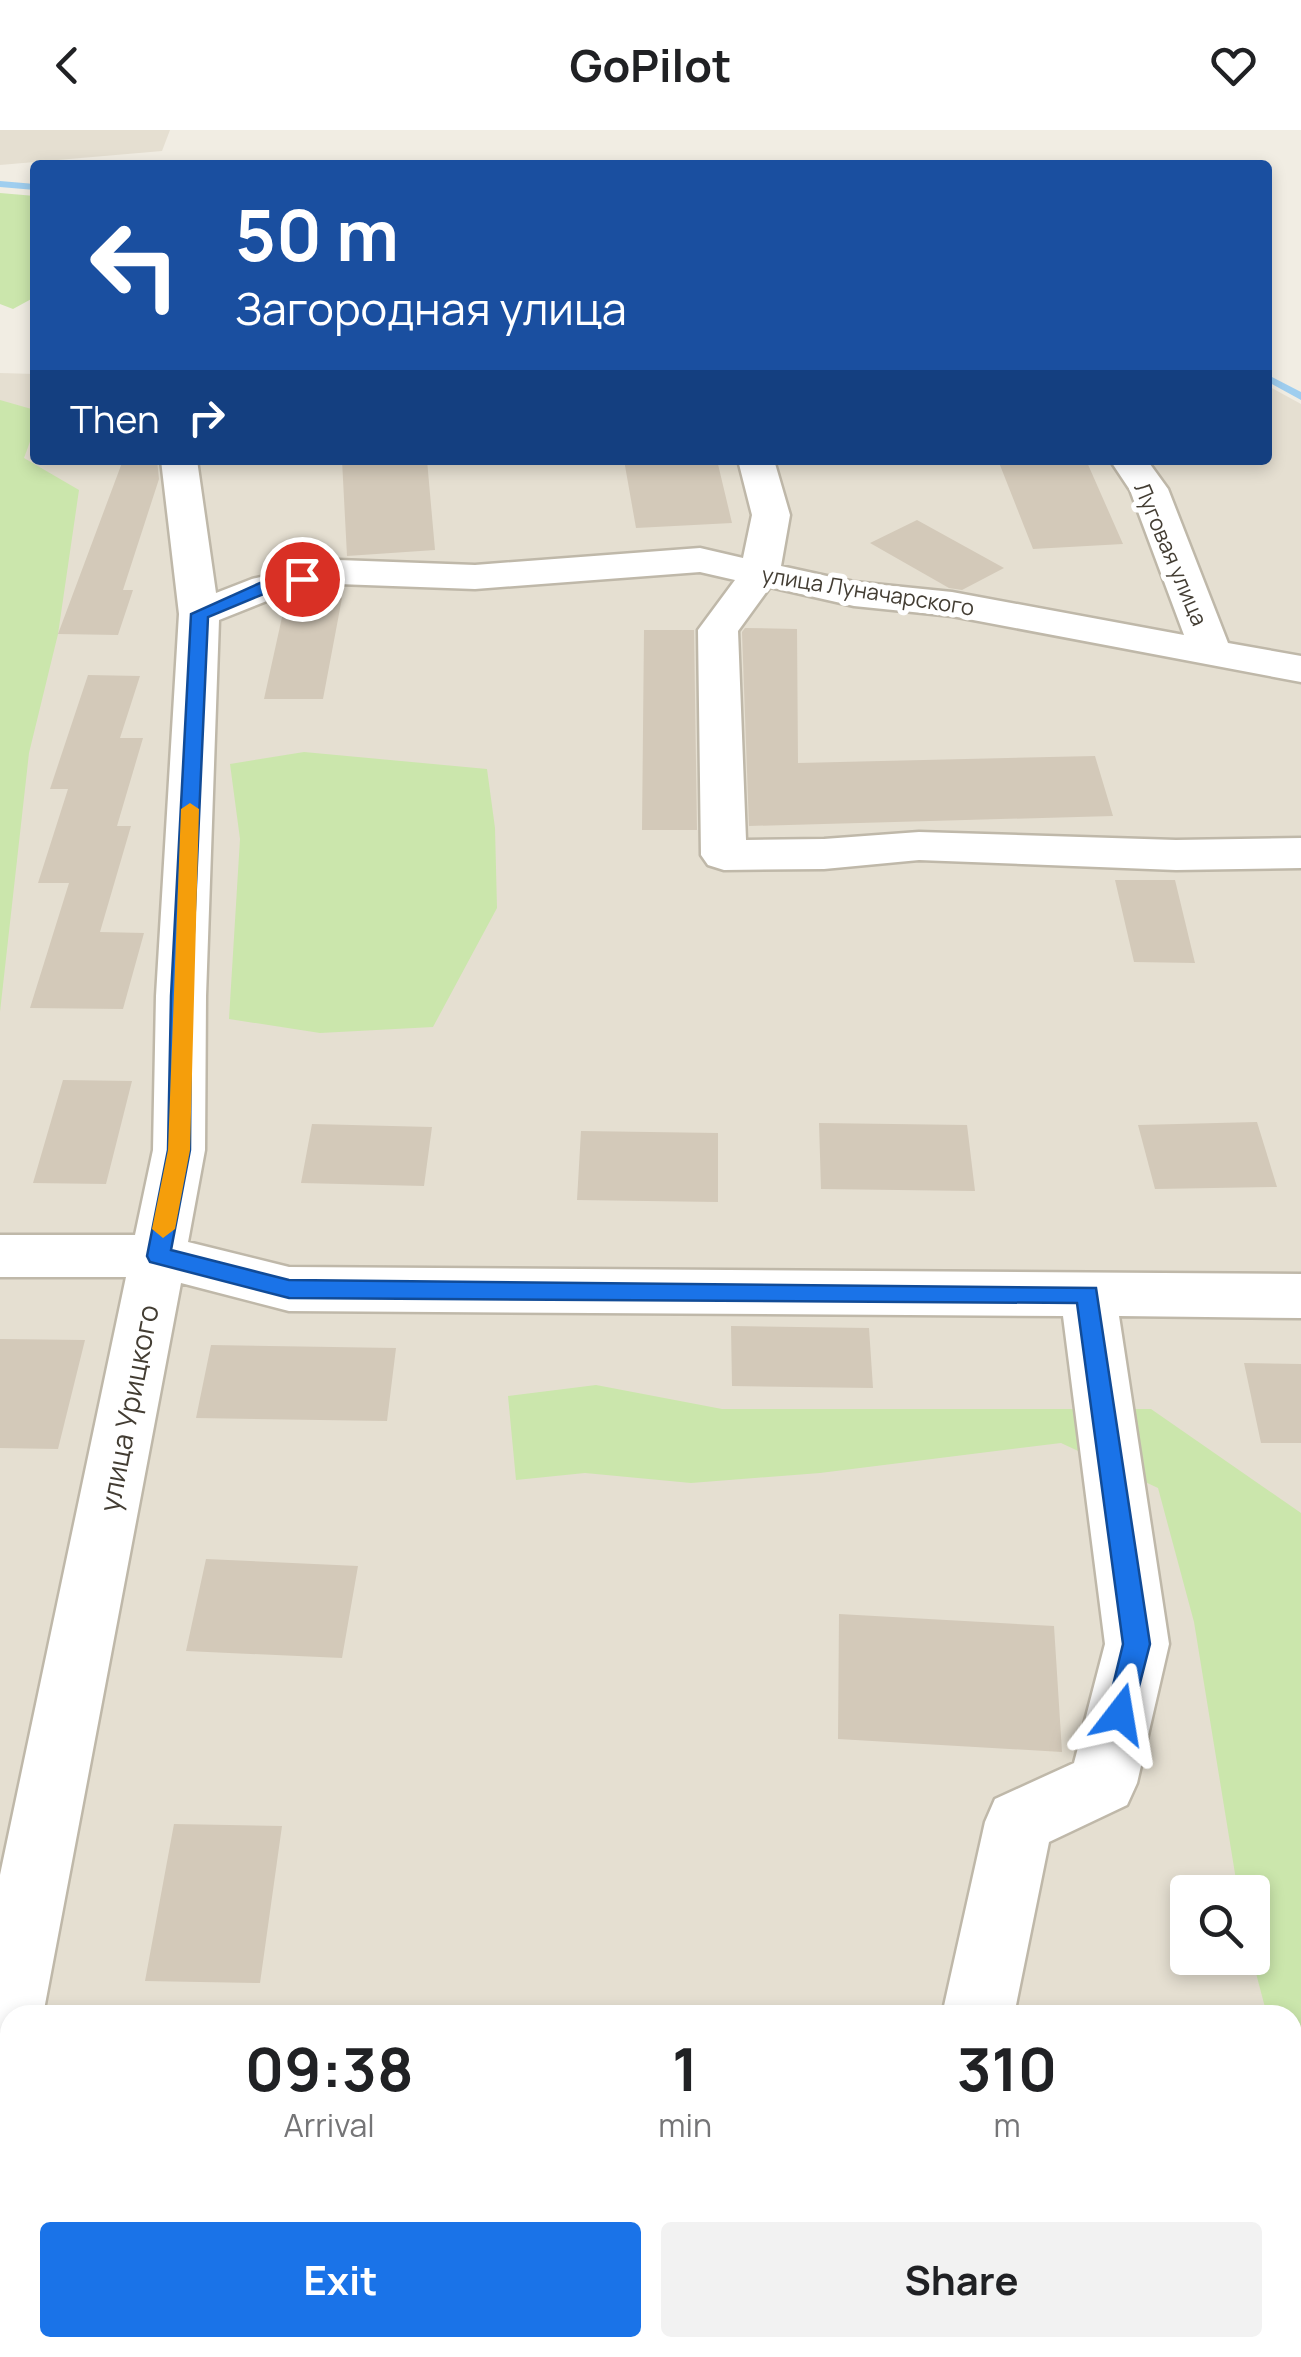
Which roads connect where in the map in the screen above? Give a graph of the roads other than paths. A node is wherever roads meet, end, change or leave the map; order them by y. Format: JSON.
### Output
{"nodes":[{"id":1,"x":180,"y":465,"type":"edge"},
{"id":2,"x":757,"y":465,"type":"edge"},
{"id":3,"x":1132,"y":465,"type":"edge"},
{"id":4,"x":760,"y":574,"type":"junction"},
{"id":5,"x":199,"y":614,"type":"junction"},
{"id":6,"x":1210,"y":649,"type":"junction"},
{"id":7,"x":1301,"y":669,"type":"edge"},
{"id":8,"x":1301,"y":853,"type":"edge"},
{"id":9,"x":0,"y":1256,"type":"edge"},
{"id":10,"x":158,"y":1256,"type":"junction"},
{"id":11,"x":1088,"y":1294,"type":"junction"},
{"id":12,"x":1301,"y":1296,"type":"edge"},
{"id":13,"x":9,"y":2005,"type":"edge"},
{"id":14,"x":980,"y":2005,"type":"edge"}],
"edges":[{"from":1,"to":5,"type":"street","name":"улица Урицкого"},
{"from":2,"to":4,"type":"street"},
{"from":3,"to":6,"type":"street","name":"Луговая улица"},
{"from":4,"to":5,"type":"street","name":"улица Луначарского"},
{"from":4,"to":6,"type":"street","name":"улица Луначарского"},
{"from":4,"to":8,"type":"street"},
{"from":5,"to":10,"type":"street","name":"улица Урицкого"},
{"from":6,"to":7,"type":"street","name":"улица Луначарского"},
{"from":9,"to":10,"type":"street"},
{"from":10,"to":11,"type":"street"},
{"from":10,"to":13,"type":"street","name":"улица Урицкого"},
{"from":11,"to":12,"type":"street"},
{"from":11,"to":14,"type":"street"}]}
